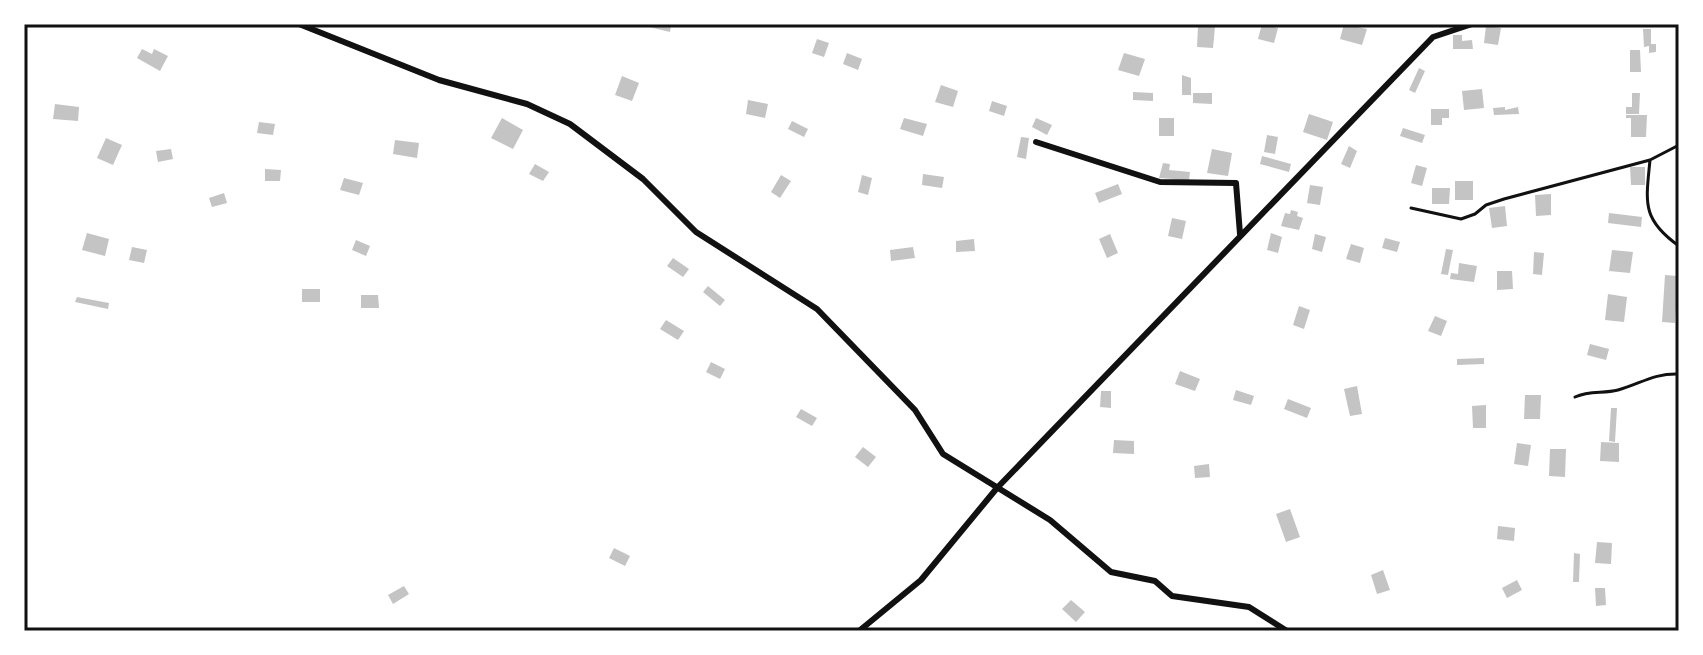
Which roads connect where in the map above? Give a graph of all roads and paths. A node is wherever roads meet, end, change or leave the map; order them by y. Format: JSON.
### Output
{"nodes":[{"id":1,"x":299,"y":24,"type":"edge"},
{"id":2,"x":1472,"y":24,"type":"edge"},
{"id":3,"x":1036,"y":142,"type":"dead end"},
{"id":4,"x":1679,"y":145,"type":"edge"},
{"id":5,"x":1650,"y":160,"type":"junction"},
{"id":6,"x":1411,"y":208,"type":"dead end"},
{"id":7,"x":1240,"y":234,"type":"junction"},
{"id":8,"x":1679,"y":246,"type":"edge"},
{"id":9,"x":1679,"y":374,"type":"edge"},
{"id":10,"x":1575,"y":397,"type":"dead end"},
{"id":11,"x":997,"y":488,"type":"junction"},
{"id":12,"x":859,"y":631,"type":"edge"},
{"id":13,"x":1287,"y":631,"type":"edge"}],
"edges":[{"from":1,"to":11,"type":"street"},
{"from":2,"to":7,"type":"street"},
{"from":3,"to":7,"type":"street"},
{"from":4,"to":5,"type":"lane"},
{"from":5,"to":6,"type":"lane"},
{"from":5,"to":8,"type":"lane"},
{"from":7,"to":11,"type":"street"},
{"from":9,"to":10,"type":"lane"},
{"from":11,"to":12,"type":"street"},
{"from":11,"to":13,"type":"street"}]}
